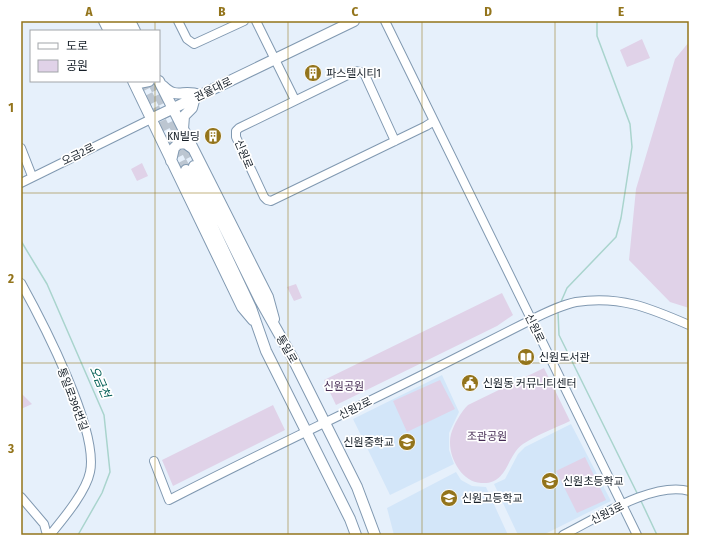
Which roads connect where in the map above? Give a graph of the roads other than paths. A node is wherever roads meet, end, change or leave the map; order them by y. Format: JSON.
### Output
{"nodes":[{"id":1,"x":122,"y":21,"type":"edge"},
{"id":2,"x":130,"y":21,"type":"edge"},
{"id":3,"x":178,"y":21,"type":"edge"},
{"id":4,"x":244,"y":21,"type":"edge"},
{"id":5,"x":256,"y":21,"type":"edge"},
{"id":6,"x":354,"y":21,"type":"edge"},
{"id":7,"x":385,"y":21,"type":"edge"},
{"id":8,"x":126,"y":30,"type":"edge"},
{"id":9,"x":134,"y":30,"type":"edge"},
{"id":10,"x":276,"y":59,"type":"junction"},
{"id":11,"x":134,"y":82,"type":"edge"},
{"id":12,"x":160,"y":83,"type":"edge"},
{"id":13,"x":197,"y":96,"type":"junction"},
{"id":14,"x":295,"y":100,"type":"junction"},
{"id":15,"x":172,"y":108,"type":"junction"},
{"id":16,"x":151,"y":118,"type":"junction"},
{"id":17,"x":434,"y":121,"type":"junction"},
{"id":18,"x":183,"y":129,"type":"junction"},
{"id":19,"x":395,"y":140,"type":"junction"},
{"id":20,"x":21,"y":148,"type":"edge"},
{"id":21,"x":192,"y":148,"type":"junction"},
{"id":22,"x":171,"y":161,"type":"junction"},
{"id":23,"x":32,"y":176,"type":"junction"},
{"id":24,"x":21,"y":183,"type":"edge"},
{"id":25,"x":21,"y":283,"type":"edge"},
{"id":26,"x":531,"y":320,"type":"junction"},
{"id":27,"x":689,"y":325,"type":"edge"},
{"id":28,"x":258,"y":326,"type":"junction"},
{"id":29,"x":278,"y":334,"type":"junction"},
{"id":30,"x":324,"y":422,"type":"junction"},
{"id":31,"x":306,"y":430,"type":"junction"},
{"id":32,"x":154,"y":461,"type":"dead end"},
{"id":33,"x":689,"y":491,"type":"edge"},
{"id":34,"x":21,"y":497,"type":"edge"},
{"id":35,"x":627,"y":503,"type":"junction"},
{"id":36,"x":48,"y":535,"type":"edge"},
{"id":37,"x":356,"y":535,"type":"edge"},
{"id":38,"x":375,"y":535,"type":"edge"},
{"id":39,"x":563,"y":535,"type":"edge"},
{"id":40,"x":637,"y":535,"type":"edge"}],
"edges":[{"from":1,"to":8,"type":"main road"},
{"from":2,"to":9,"type":"main road"},
{"from":3,"to":4,"type":"street"},
{"from":5,"to":10,"type":"street"},
{"from":6,"to":10,"type":"main road","name":"권율대로"},
{"from":7,"to":17,"type":"street","name":"신원로"},
{"from":10,"to":13,"type":"main road","name":"권율대로"},
{"from":10,"to":14,"type":"street"},
{"from":11,"to":16,"type":"main road"},
{"from":12,"to":13,"type":"main road"},
{"from":12,"to":15,"type":"main road"},
{"from":13,"to":15,"type":"main road","name":"권율대로"},
{"from":13,"to":18,"type":"main road"},
{"from":14,"to":19,"type":"street","name":"신원로"},
{"from":14,"to":19,"type":"street","name":"신원로"},
{"from":15,"to":16,"type":"main road","name":"권율대로"},
{"from":15,"to":18,"type":"main road"},
{"from":16,"to":22,"type":"main road"},
{"from":16,"to":23,"type":"street","name":"오금2로"},
{"from":17,"to":19,"type":"street","name":"신원로"},
{"from":17,"to":26,"type":"street","name":"신원로"},
{"from":18,"to":21,"type":"main road"},
{"from":20,"to":23,"type":"street"},
{"from":21,"to":22,"type":"main road"},
{"from":21,"to":29,"type":"main road"},
{"from":22,"to":28,"type":"main road"},
{"from":23,"to":24,"type":"street","name":"오금2로"},
{"from":25,"to":36,"type":"street","name":"통일로396번길"},
{"from":26,"to":27,"type":"street","name":"신원2로"},
{"from":26,"to":30,"type":"street","name":"신원2로"},
{"from":26,"to":35,"type":"street","name":"신원로"},
{"from":28,"to":29,"type":"main road","name":"통일로"},
{"from":28,"to":31,"type":"main road","name":"통일로"},
{"from":29,"to":30,"type":"main road","name":"통일로"},
{"from":30,"to":31,"type":"street","name":"신원2로"},
{"from":30,"to":38,"type":"main road","name":"통일로"},
{"from":31,"to":32,"type":"street","name":"신원2로"},
{"from":31,"to":37,"type":"main road","name":"통일로"},
{"from":33,"to":35,"type":"street","name":"신원3로"},
{"from":34,"to":36,"type":"street","name":"통일로396번길"},
{"from":35,"to":39,"type":"street","name":"신원3로"},
{"from":35,"to":40,"type":"street","name":"신원로"}]}
